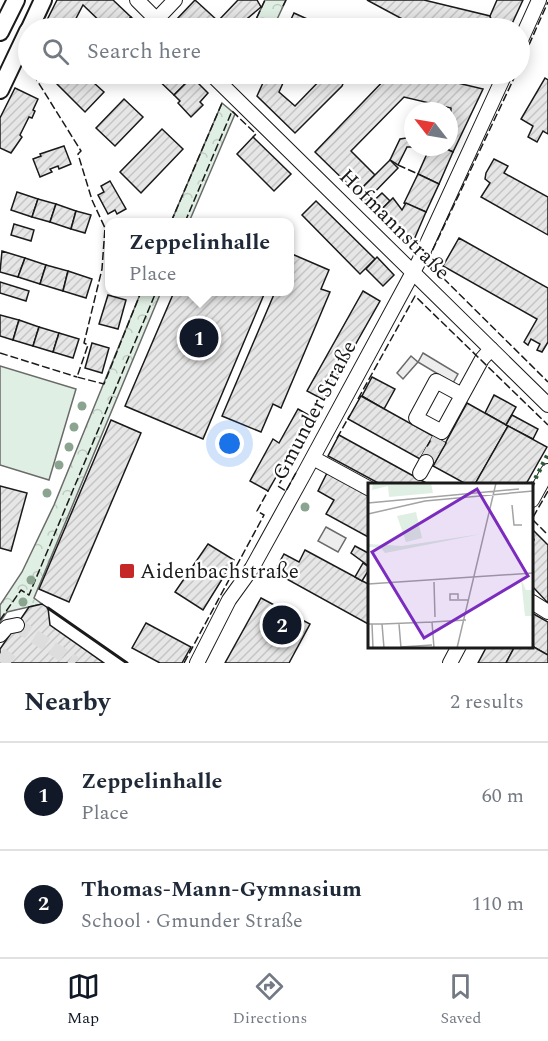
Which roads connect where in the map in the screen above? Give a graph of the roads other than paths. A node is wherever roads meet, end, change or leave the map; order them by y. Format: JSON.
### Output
{"nodes":[{"id":1,"x":16,"y":0,"type":"edge"},
{"id":2,"x":43,"y":0,"type":"edge"},
{"id":3,"x":137,"y":0,"type":"edge"},
{"id":4,"x":539,"y":0,"type":"edge"},
{"id":5,"x":176,"y":4,"type":"edge"},
{"id":6,"x":35,"y":18,"type":"edge"},
{"id":7,"x":155,"y":18,"type":"edge"},
{"id":8,"x":166,"y":18,"type":"edge"},
{"id":9,"x":530,"y":19,"type":"edge"},
{"id":10,"x":1,"y":26,"type":"edge"},
{"id":11,"x":18,"y":53,"type":"edge"},
{"id":12,"x":221,"y":84,"type":"edge"},
{"id":13,"x":500,"y":84,"type":"edge"},
{"id":14,"x":0,"y":90,"type":"edge"},
{"id":15,"x":413,"y":272,"type":"junction"},
{"id":16,"x":491,"y":349,"type":"junction"},
{"id":17,"x":462,"y":395,"type":"junction"},
{"id":18,"x":548,"y":405,"type":"edge"},
{"id":19,"x":313,"y":458,"type":"junction"},
{"id":20,"x":548,"y":471,"type":"edge"},
{"id":21,"x":368,"y":488,"type":"edge"},
{"id":22,"x":533,"y":497,"type":"edge"},
{"id":23,"x":533,"y":603,"type":"edge"},
{"id":24,"x":548,"y":612,"type":"edge"},
{"id":25,"x":17,"y":625,"type":"dead end"},
{"id":26,"x":0,"y":635,"type":"edge"},
{"id":27,"x":458,"y":648,"type":"edge"},
{"id":28,"x":196,"y":663,"type":"edge"},
{"id":29,"x":450,"y":663,"type":"edge"}],
"edges":[{"from":1,"to":10,"type":"main road"},
{"from":2,"to":6,"type":"main road"},
{"from":3,"to":7,"type":"street"},
{"from":4,"to":9,"type":"street"},
{"from":5,"to":8,"type":"street"},
{"from":11,"to":14,"type":"main road"},
{"from":12,"to":15,"type":"street","name":"Hofmannstraße"},
{"from":13,"to":15,"type":"street","name":"Gmunder Straße"},
{"from":15,"to":16,"type":"street","name":"Hofmannstraße"},
{"from":15,"to":19,"type":"street","name":"Gmunder Straße"},
{"from":16,"to":17,"type":"street"},
{"from":16,"to":18,"type":"street","name":"Hofmannstraße"},
{"from":17,"to":17,"type":"street"},
{"from":19,"to":21,"type":"street"},
{"from":19,"to":28,"type":"street","name":"Gmunder Straße"},
{"from":20,"to":22,"type":"street"},
{"from":23,"to":24,"type":"street"},
{"from":25,"to":26,"type":"street"},
{"from":27,"to":29,"type":"street"}]}
